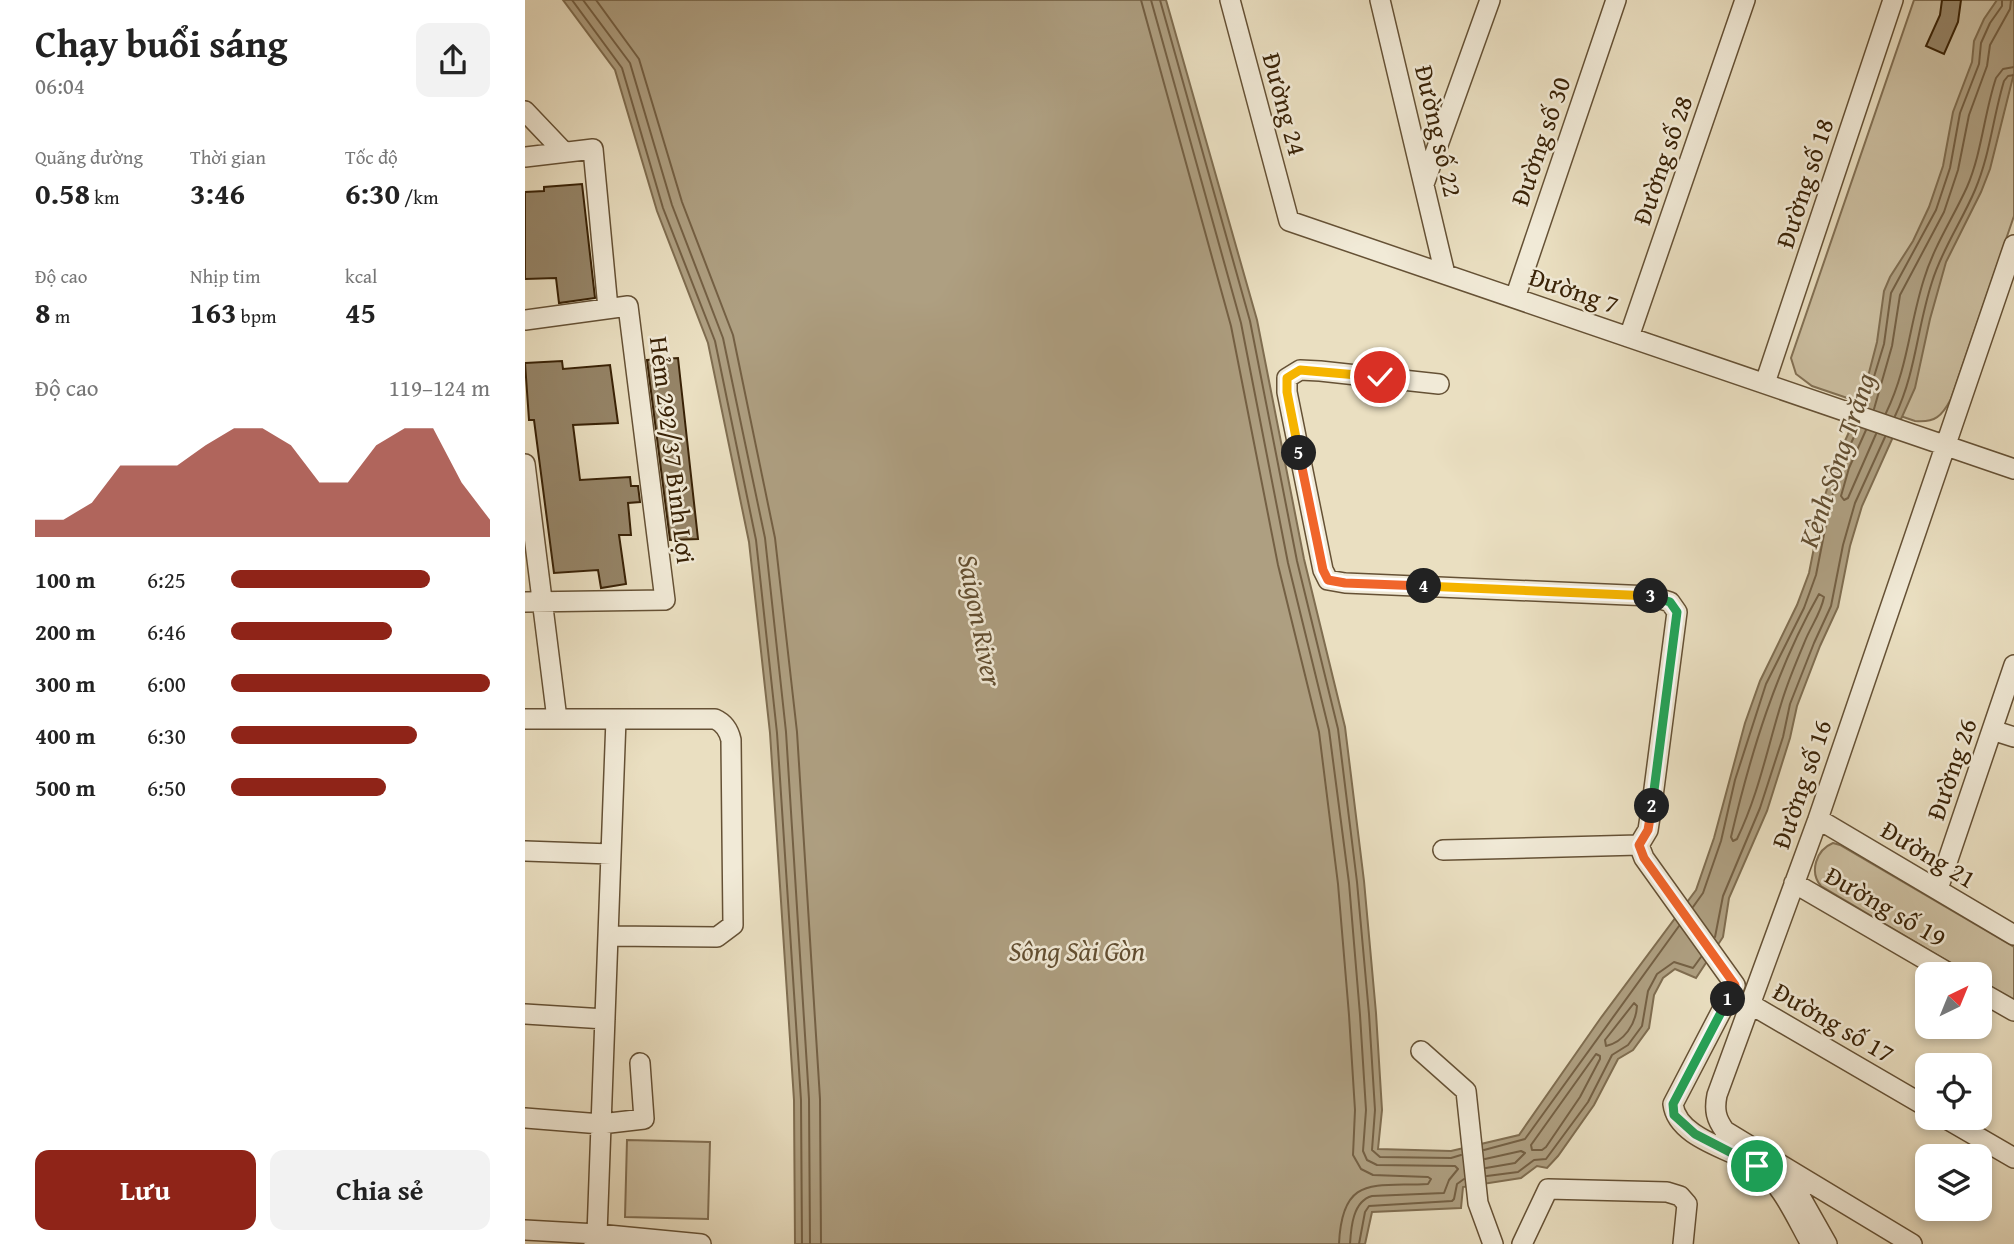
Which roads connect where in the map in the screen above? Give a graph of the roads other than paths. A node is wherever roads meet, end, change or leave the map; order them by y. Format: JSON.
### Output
{"nodes":[{"id":1,"x":1230,"y":0,"type":"edge"},
{"id":2,"x":1380,"y":0,"type":"edge"},
{"id":3,"x":1490,"y":0,"type":"edge"},
{"id":4,"x":1616,"y":0,"type":"edge"},
{"id":5,"x":1745,"y":0,"type":"edge"},
{"id":6,"x":1893,"y":0,"type":"edge"},
{"id":7,"x":525,"y":111,"type":"edge"},
{"id":8,"x":564,"y":152,"type":"junction"},
{"id":9,"x":525,"y":157,"type":"edge"},
{"id":10,"x":1424,"y":184,"type":"junction"},
{"id":11,"x":1289,"y":221,"type":"joint"},
{"id":12,"x":2014,"y":245,"type":"edge"},
{"id":13,"x":1445,"y":274,"type":"junction"},
{"id":14,"x":1515,"y":298,"type":"junction"},
{"id":15,"x":618,"y":307,"type":"junction"},
{"id":16,"x":525,"y":320,"type":"edge"},
{"id":17,"x":1629,"y":337,"type":"junction"},
{"id":18,"x":1765,"y":383,"type":"junction"},
{"id":19,"x":1439,"y":384,"type":"dead end"},
{"id":20,"x":1946,"y":445,"type":"junction"},
{"id":21,"x":525,"y":464,"type":"edge"},
{"id":22,"x":2014,"y":469,"type":"edge"},
{"id":23,"x":534,"y":602,"type":"edge"},
{"id":24,"x":2014,"y":665,"type":"edge"},
{"id":25,"x":525,"y":719,"type":"edge"},
{"id":26,"x":557,"y":719,"type":"junction"},
{"id":27,"x":616,"y":719,"type":"junction"},
{"id":28,"x":1992,"y":730,"type":"junction"},
{"id":29,"x":2014,"y":737,"type":"edge"},
{"id":30,"x":1818,"y":819,"type":"junction"},
{"id":31,"x":1639,"y":845,"type":"junction"},
{"id":32,"x":1443,"y":850,"type":"dead end"},
{"id":33,"x":525,"y":851,"type":"edge"},
{"id":34,"x":611,"y":854,"type":"junction"},
{"id":35,"x":1794,"y":883,"type":"junction"},
{"id":36,"x":1938,"y":890,"type":"junction"},
{"id":37,"x":2014,"y":935,"type":"edge"},
{"id":38,"x":608,"y":936,"type":"junction"},
{"id":39,"x":1930,"y":962,"type":"edge"},
{"id":40,"x":1992,"y":998,"type":"edge"},
{"id":41,"x":1750,"y":1004,"type":"junction"},
{"id":42,"x":2014,"y":1011,"type":"edge"},
{"id":43,"x":525,"y":1014,"type":"edge"},
{"id":44,"x":605,"y":1019,"type":"junction"},
{"id":45,"x":1421,"y":1051,"type":"dead end"},
{"id":46,"x":640,"y":1063,"type":"dead end"},
{"id":47,"x":1915,"y":1100,"type":"edge"},
{"id":48,"x":525,"y":1118,"type":"edge"},
{"id":49,"x":601,"y":1124,"type":"junction"},
{"id":50,"x":1966,"y":1130,"type":"edge"},
{"id":51,"x":2014,"y":1158,"type":"edge"},
{"id":52,"x":1783,"y":1167,"type":"junction"},
{"id":53,"x":525,"y":1230,"type":"edge"},
{"id":54,"x":595,"y":1239,"type":"edge"},
{"id":55,"x":1528,"y":1242,"type":"edge"},
{"id":56,"x":701,"y":1244,"type":"edge"},
{"id":57,"x":1493,"y":1244,"type":"edge"},
{"id":58,"x":1683,"y":1244,"type":"edge"},
{"id":59,"x":1811,"y":1244,"type":"edge"},
{"id":60,"x":1827,"y":1244,"type":"edge"},
{"id":61,"x":1912,"y":1244,"type":"edge"}],
"edges":[{"from":1,"to":11,"type":"street","name":"Đường 24"},
{"from":2,"to":10,"type":"street","name":"Đường số 22"},
{"from":3,"to":10,"type":"street"},
{"from":4,"to":14,"type":"street","name":"Đường số 30"},
{"from":5,"to":17,"type":"street","name":"Đường số 28"},
{"from":6,"to":18,"type":"street","name":"Đường số 18"},
{"from":7,"to":8,"type":"street"},
{"from":8,"to":9,"type":"street"},
{"from":8,"to":15,"type":"street","name":"Hẻm 292/37 Bình Lợi"},
{"from":10,"to":13,"type":"street","name":"Đường số 22"},
{"from":11,"to":13,"type":"street","name":"Đường 7"},
{"from":12,"to":20,"type":"street","name":"Đường số 16"},
{"from":13,"to":14,"type":"street","name":"Đường 7"},
{"from":14,"to":17,"type":"street","name":"Đường 7"},
{"from":15,"to":16,"type":"street"},
{"from":15,"to":23,"type":"street","name":"Hẻm 292/37 Bình Lợi"},
{"from":17,"to":18,"type":"street","name":"Đường 7"},
{"from":18,"to":20,"type":"street","name":"Đường 7"},
{"from":19,"to":31,"type":"street"},
{"from":20,"to":22,"type":"street","name":"Đường 7"},
{"from":20,"to":30,"type":"street","name":"Đường số 16"},
{"from":21,"to":23,"type":"street"},
{"from":23,"to":26,"type":"street"},
{"from":24,"to":28,"type":"street","name":"Đường 26"},
{"from":25,"to":26,"type":"street"},
{"from":26,"to":27,"type":"street"},
{"from":27,"to":34,"type":"street"},
{"from":27,"to":38,"type":"street"},
{"from":28,"to":29,"type":"street"},
{"from":28,"to":36,"type":"street","name":"Đường 26"},
{"from":30,"to":35,"type":"street","name":"Đường số 16"},
{"from":30,"to":36,"type":"street","name":"Đường 21"},
{"from":31,"to":32,"type":"street"},
{"from":31,"to":59,"type":"street"},
{"from":33,"to":34,"type":"street"},
{"from":34,"to":38,"type":"street"},
{"from":35,"to":39,"type":"street","name":"Đường số 19"},
{"from":35,"to":41,"type":"street","name":"Đường số 16"},
{"from":36,"to":37,"type":"street","name":"Đường 21"},
{"from":38,"to":44,"type":"street"},
{"from":40,"to":42,"type":"street"},
{"from":41,"to":47,"type":"street","name":"Đường số 17"},
{"from":41,"to":52,"type":"street","name":"Đường số 16"},
{"from":43,"to":44,"type":"street"},
{"from":44,"to":49,"type":"street"},
{"from":45,"to":57,"type":"street"},
{"from":46,"to":49,"type":"street"},
{"from":48,"to":49,"type":"street"},
{"from":49,"to":54,"type":"street"},
{"from":50,"to":51,"type":"street"},
{"from":52,"to":60,"type":"street"},
{"from":52,"to":61,"type":"street","name":"Đường số 16"},
{"from":53,"to":54,"type":"street"},
{"from":54,"to":56,"type":"street"},
{"from":55,"to":58,"type":"street"}]}
